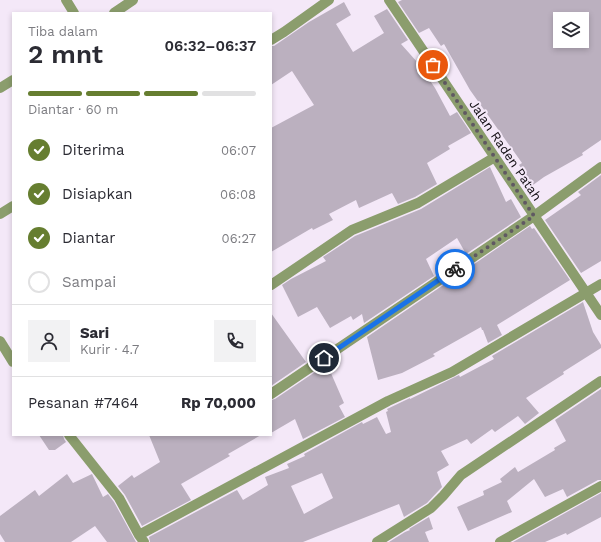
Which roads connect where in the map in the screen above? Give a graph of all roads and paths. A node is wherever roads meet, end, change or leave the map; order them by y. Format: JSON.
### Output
{"nodes":[{"id":1,"x":66,"y":0,"type":"edge"},
{"id":2,"x":133,"y":0,"type":"edge"},
{"id":3,"x":329,"y":0,"type":"edge"},
{"id":4,"x":389,"y":0,"type":"edge"},
{"id":5,"x":73,"y":12,"type":"edge"},
{"id":6,"x":115,"y":12,"type":"edge"},
{"id":7,"x":272,"y":39,"type":"edge"},
{"id":8,"x":12,"y":81,"type":"edge"},
{"id":9,"x":0,"y":88,"type":"edge"},
{"id":10,"x":495,"y":157,"type":"junction"},
{"id":11,"x":601,"y":167,"type":"edge"},
{"id":12,"x":12,"y":207,"type":"edge"},
{"id":13,"x":0,"y":214,"type":"edge"},
{"id":14,"x":534,"y":216,"type":"junction"},
{"id":15,"x":272,"y":284,"type":"edge"},
{"id":16,"x":601,"y":284,"type":"edge"},
{"id":17,"x":587,"y":293,"type":"junction"},
{"id":18,"x":601,"y":316,"type":"edge"},
{"id":19,"x":0,"y":341,"type":"edge"},
{"id":20,"x":12,"y":360,"type":"edge"},
{"id":21,"x":601,"y":381,"type":"edge"},
{"id":22,"x":272,"y":393,"type":"edge"},
{"id":23,"x":70,"y":436,"type":"edge"},
{"id":24,"x":601,"y":486,"type":"edge"},
{"id":25,"x":141,"y":538,"type":"edge"},
{"id":26,"x":376,"y":542,"type":"edge"},
{"id":27,"x":500,"y":542,"type":"edge"}],
"edges":[{"from":1,"to":5,"type":"street"},
{"from":2,"to":6,"type":"street"},
{"from":3,"to":7,"type":"street"},
{"from":4,"to":10,"type":"street","name":"Jalan Raden Patah"},
{"from":8,"to":9,"type":"street"},
{"from":10,"to":14,"type":"street","name":"Jalan Raden Patah"},
{"from":10,"to":15,"type":"street"},
{"from":11,"to":14,"type":"street"},
{"from":12,"to":13,"type":"street"},
{"from":14,"to":17,"type":"street","name":"Jalan Raden Patah"},
{"from":14,"to":22,"type":"street"},
{"from":16,"to":17,"type":"street"},
{"from":17,"to":18,"type":"street","name":"Jalan Raden Patah"},
{"from":17,"to":25,"type":"street"},
{"from":19,"to":20,"type":"street"},
{"from":21,"to":26,"type":"street"},
{"from":23,"to":25,"type":"street"},
{"from":24,"to":27,"type":"street"}]}
